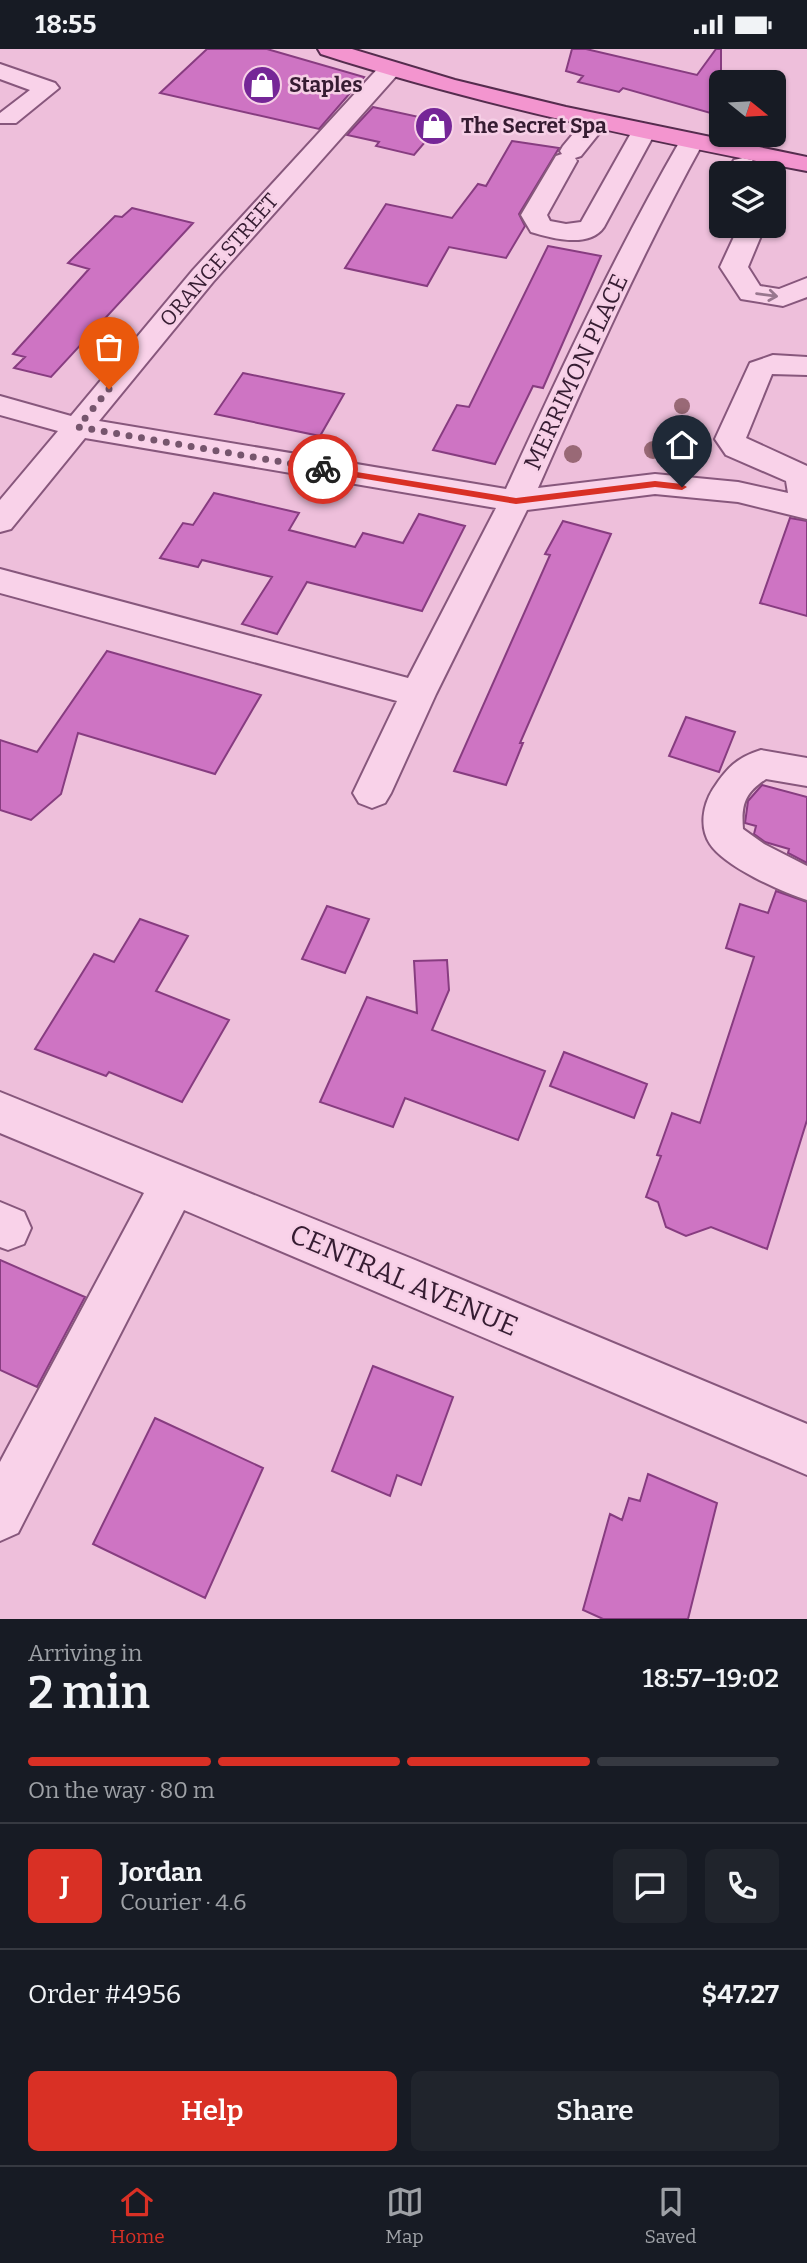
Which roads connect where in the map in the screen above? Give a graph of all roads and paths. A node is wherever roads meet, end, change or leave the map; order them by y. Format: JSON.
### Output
{"nodes":[{"id":1,"x":329,"y":49,"type":"edge"},
{"id":2,"x":390,"y":69,"type":"junction"},
{"id":3,"x":2,"y":74,"type":"edge"},
{"id":4,"x":8,"y":118,"type":"dead end"},
{"id":5,"x":597,"y":121,"type":"junction"},
{"id":6,"x":644,"y":131,"type":"junction"},
{"id":7,"x":692,"y":141,"type":"junction"},
{"id":8,"x":807,"y":164,"type":"edge"},
{"id":9,"x":747,"y":238,"type":"edge"},
{"id":10,"x":807,"y":285,"type":"edge"},
{"id":11,"x":807,"y":366,"type":"edge"},
{"id":12,"x":0,"y":405,"type":"edge"},
{"id":13,"x":78,"y":427,"type":"junction"},
{"id":14,"x":516,"y":501,"type":"junction"},
{"id":15,"x":804,"y":507,"type":"edge"},
{"id":16,"x":0,"y":520,"type":"edge"},
{"id":17,"x":0,"y":581,"type":"edge"},
{"id":18,"x":418,"y":694,"type":"junction"},
{"id":19,"x":807,"y":772,"type":"edge"},
{"id":20,"x":372,"y":793,"type":"dead end"},
{"id":21,"x":807,"y":884,"type":"edge"},
{"id":22,"x":0,"y":1112,"type":"edge"},
{"id":23,"x":173,"y":1184,"type":"junction"},
{"id":24,"x":807,"y":1450,"type":"edge"},
{"id":25,"x":0,"y":1515,"type":"edge"}],
"edges":[{"from":1,"to":2,"type":"main road"},
{"from":2,"to":5,"type":"main road"},
{"from":2,"to":13,"type":"street","name":"ORANGE STREET"},
{"from":3,"to":4,"type":"street"},
{"from":5,"to":6,"type":"main road"},
{"from":5,"to":6,"type":"street"},
{"from":6,"to":7,"type":"main road"},
{"from":7,"to":8,"type":"main road"},
{"from":7,"to":14,"type":"street","name":"MERRIMON PLACE"},
{"from":9,"to":10,"type":"street","one_way":true},
{"from":11,"to":15,"type":"street"},
{"from":12,"to":13,"type":"street"},
{"from":13,"to":14,"type":"street"},
{"from":13,"to":16,"type":"street","name":"ORANGE STREET"},
{"from":14,"to":15,"type":"street"},
{"from":14,"to":18,"type":"street","name":"MERRIMON PLACE"},
{"from":17,"to":18,"type":"street"},
{"from":18,"to":20,"type":"street","name":"MERRIMON PLACE"},
{"from":19,"to":21,"type":"street"},
{"from":22,"to":23,"type":"street","name":"CENTRAL AVENUE"},
{"from":23,"to":24,"type":"street","name":"CENTRAL AVENUE"},
{"from":23,"to":25,"type":"street"}]}
